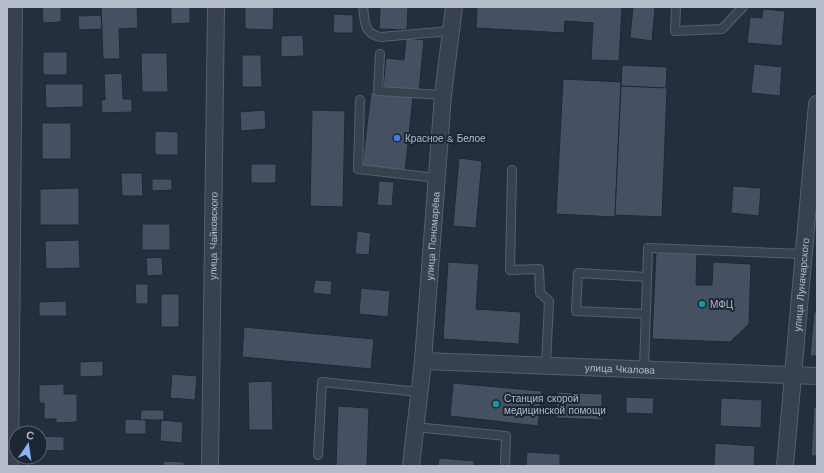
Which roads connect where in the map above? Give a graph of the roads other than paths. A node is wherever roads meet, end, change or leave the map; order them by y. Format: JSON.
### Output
{"nodes":[{"id":1,"x":14,"y":7,"type":"edge"},
{"id":2,"x":216,"y":7,"type":"edge"},
{"id":3,"x":363,"y":7,"type":"edge"},
{"id":4,"x":454,"y":7,"type":"edge"},
{"id":5,"x":676,"y":7,"type":"edge"},
{"id":6,"x":743,"y":7,"type":"edge"},
{"id":7,"x":451,"y":31,"type":"junction"},
{"id":8,"x":380,"y":54,"type":"dead end"},
{"id":9,"x":443,"y":95,"type":"junction"},
{"id":10,"x":360,"y":100,"type":"dead end"},
{"id":11,"x":817,"y":104,"type":"edge"},
{"id":12,"x":512,"y":170,"type":"dead end"},
{"id":13,"x":437,"y":178,"type":"junction"},
{"id":14,"x":804,"y":254,"type":"junction"},
{"id":15,"x":647,"y":277,"type":"junction"},
{"id":16,"x":646,"y":314,"type":"junction"},
{"id":17,"x":423,"y":361,"type":"junction"},
{"id":18,"x":546,"y":366,"type":"junction"},
{"id":19,"x":644,"y":369,"type":"junction"},
{"id":20,"x":792,"y":375,"type":"junction"},
{"id":21,"x":817,"y":376,"type":"edge"},
{"id":22,"x":419,"y":392,"type":"junction"},
{"id":23,"x":415,"y":427,"type":"junction"},
{"id":24,"x":318,"y":455,"type":"dead end"},
{"id":25,"x":10,"y":466,"type":"edge"},
{"id":26,"x":210,"y":466,"type":"edge"},
{"id":27,"x":411,"y":466,"type":"edge"},
{"id":28,"x":505,"y":466,"type":"edge"},
{"id":29,"x":785,"y":466,"type":"edge"}],
"edges":[{"from":1,"to":25,"type":"street"},
{"from":2,"to":26,"type":"street","name":"улица Чайковского"},
{"from":3,"to":7,"type":"lane"},
{"from":4,"to":7,"type":"street","name":"улица Пономарёва"},
{"from":5,"to":6,"type":"lane"},
{"from":7,"to":9,"type":"street","name":"улица Пономарёва"},
{"from":8,"to":9,"type":"lane"},
{"from":9,"to":13,"type":"street","name":"улица Пономарёва"},
{"from":10,"to":13,"type":"lane"},
{"from":11,"to":14,"type":"street","name":"улица Луначарского"},
{"from":12,"to":18,"type":"lane"},
{"from":13,"to":17,"type":"street","name":"улица Пономарёва"},
{"from":14,"to":15,"type":"lane"},
{"from":14,"to":20,"type":"street","name":"улица Луначарского"},
{"from":15,"to":16,"type":"lane"},
{"from":15,"to":16,"type":"lane"},
{"from":16,"to":19,"type":"lane"},
{"from":17,"to":18,"type":"street","name":"улица Чкалова"},
{"from":17,"to":22,"type":"street","name":"улица Пономарёва"},
{"from":18,"to":19,"type":"street","name":"улица Чкалова"},
{"from":19,"to":20,"type":"street","name":"улица Чкалова"},
{"from":20,"to":21,"type":"street","name":"улица Чкалова"},
{"from":20,"to":29,"type":"street","name":"улица Луначарского"},
{"from":22,"to":23,"type":"street","name":"улица Пономарёва"},
{"from":22,"to":24,"type":"lane"},
{"from":23,"to":27,"type":"street","name":"улица Пономарёва"},
{"from":23,"to":28,"type":"lane"}]}
